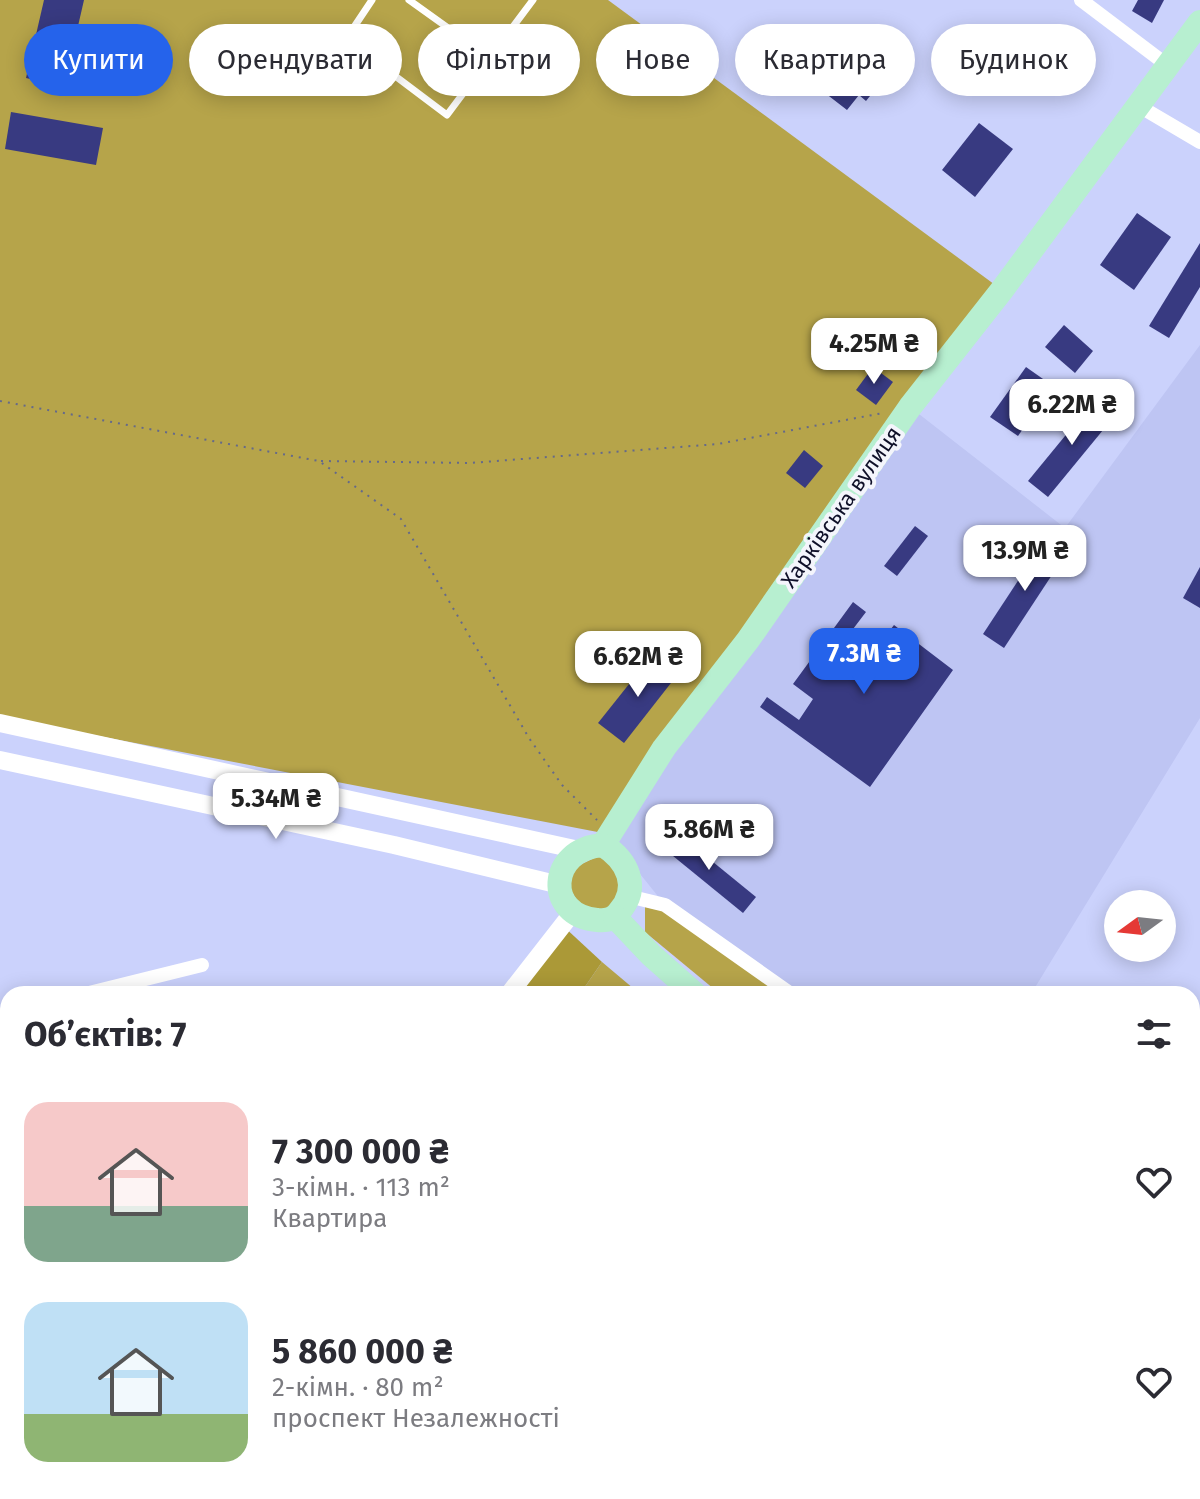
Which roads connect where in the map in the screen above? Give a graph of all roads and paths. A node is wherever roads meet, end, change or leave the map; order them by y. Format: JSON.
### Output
{"nodes":[{"id":1,"x":372,"y":0,"type":"edge"},
{"id":2,"x":409,"y":0,"type":"edge"},
{"id":3,"x":533,"y":0,"type":"edge"},
{"id":4,"x":1081,"y":0,"type":"edge"},
{"id":5,"x":1200,"y":22,"type":"edge"},
{"id":6,"x":443,"y":24,"type":"edge"},
{"id":7,"x":515,"y":24,"type":"edge"},
{"id":8,"x":1167,"y":65,"type":"junction"},
{"id":9,"x":418,"y":93,"type":"edge"},
{"id":10,"x":422,"y":96,"type":"edge"},
{"id":11,"x":461,"y":96,"type":"edge"},
{"id":12,"x":1139,"y":106,"type":"junction"},
{"id":13,"x":1200,"y":142,"type":"edge"},
{"id":14,"x":0,"y":401,"type":"edge"},
{"id":15,"x":910,"y":407,"type":"junction"},
{"id":16,"x":319,"y":461,"type":"junction"},
{"id":17,"x":0,"y":723,"type":"edge"},
{"id":18,"x":0,"y":760,"type":"edge"},
{"id":19,"x":597,"y":842,"type":"junction"},
{"id":20,"x":560,"y":885,"type":"junction"},
{"id":21,"x":628,"y":896,"type":"junction"},
{"id":22,"x":573,"y":912,"type":"junction"},
{"id":23,"x":615,"y":917,"type":"junction"},
{"id":24,"x":202,"y":965,"type":"dead end"},
{"id":25,"x":117,"y":986,"type":"edge"},
{"id":26,"x":515,"y":986,"type":"edge"},
{"id":27,"x":686,"y":986,"type":"edge"},
{"id":28,"x":780,"y":986,"type":"edge"}],
"edges":[{"from":1,"to":9,"type":"lane"},
{"from":2,"to":6,"type":"lane"},
{"from":3,"to":7,"type":"lane"},
{"from":4,"to":8,"type":"street"},
{"from":5,"to":8,"type":"main road","name":"Харківська вулиця"},
{"from":8,"to":12,"type":"main road","name":"Харківська вулиця"},
{"from":10,"to":11,"type":"lane"},
{"from":12,"to":13,"type":"street"},
{"from":12,"to":15,"type":"main road","name":"Харківська вулиця"},
{"from":14,"to":16,"type":"path"},
{"from":15,"to":16,"type":"path"},
{"from":15,"to":19,"type":"main road","name":"Харківська вулиця"},
{"from":16,"to":19,"type":"path"},
{"from":17,"to":19,"type":"street"},
{"from":18,"to":20,"type":"street"},
{"from":19,"to":20,"type":"main road","name":"Харківська вулиця"},
{"from":19,"to":21,"type":"main road"},
{"from":20,"to":22,"type":"main road"},
{"from":21,"to":23,"type":"main road"},
{"from":21,"to":28,"type":"street"},
{"from":22,"to":23,"type":"main road"},
{"from":22,"to":26,"type":"street"},
{"from":23,"to":27,"type":"main road"},
{"from":24,"to":25,"type":"street"}]}
